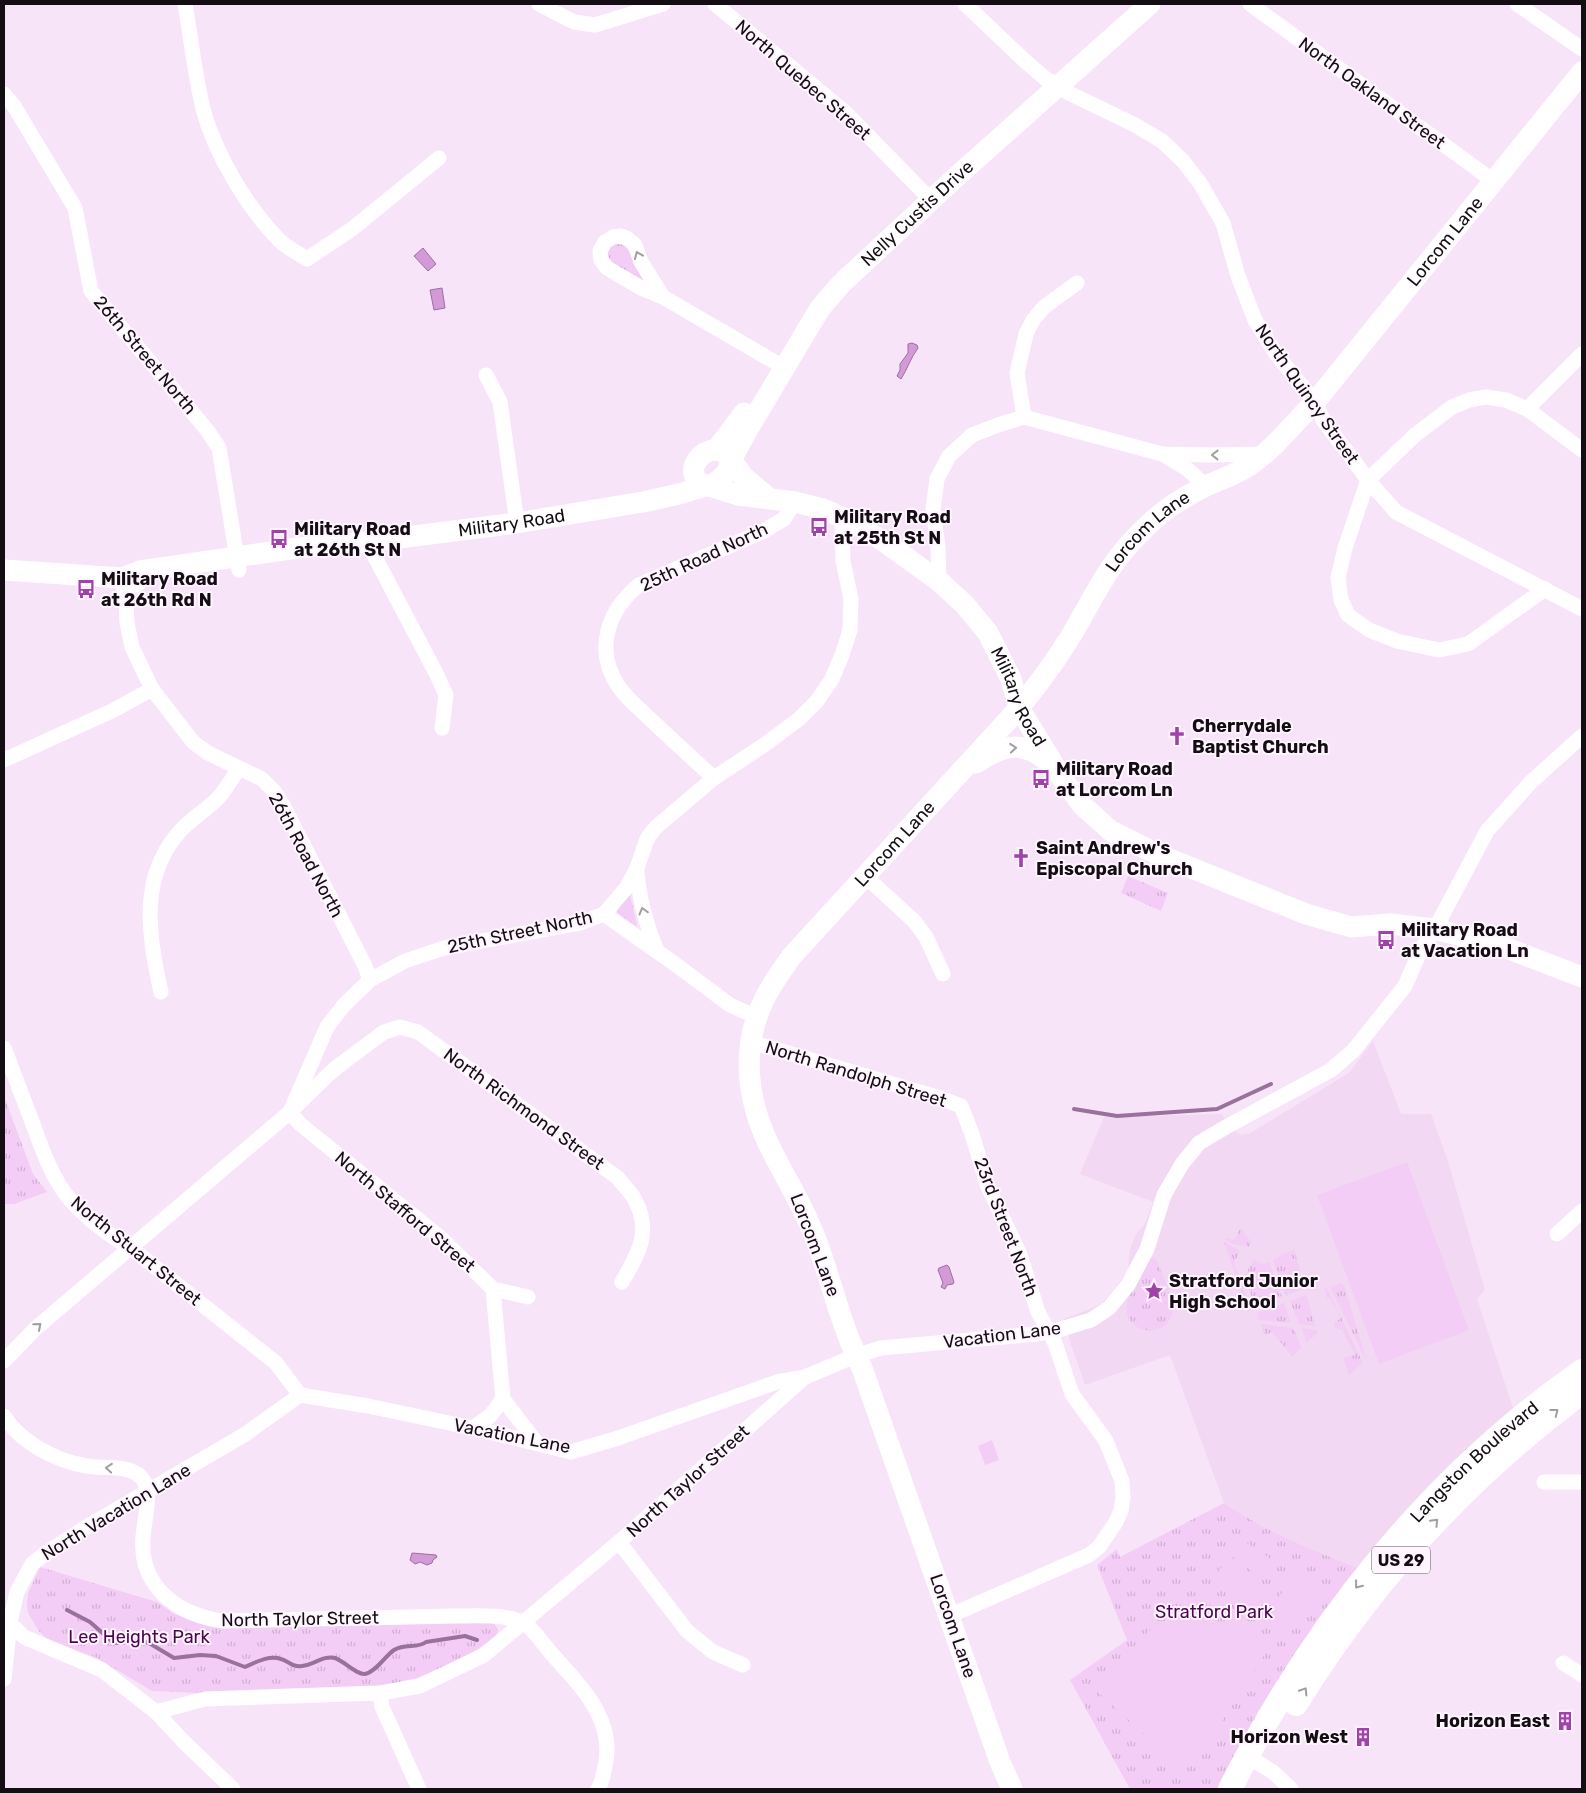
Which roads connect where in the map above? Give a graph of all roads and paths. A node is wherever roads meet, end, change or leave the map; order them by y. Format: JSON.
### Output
{"nodes":[{"id":1,"x":186,"y":4,"type":"edge"},
{"id":2,"x":539,"y":4,"type":"edge"},
{"id":3,"x":663,"y":4,"type":"edge"},
{"id":4,"x":715,"y":4,"type":"edge"},
{"id":5,"x":965,"y":4,"type":"edge"},
{"id":6,"x":1131,"y":4,"type":"edge"},
{"id":7,"x":1150,"y":4,"type":"edge"},
{"id":8,"x":1250,"y":4,"type":"edge"},
{"id":9,"x":1517,"y":4,"type":"edge"},
{"id":10,"x":618,"y":11,"type":"edge"},
{"id":11,"x":1582,"y":49,"type":"edge"},
{"id":12,"x":1582,"y":72,"type":"edge"},
{"id":13,"x":1052,"y":83,"type":"junction"},
{"id":14,"x":4,"y":94,"type":"edge"},
{"id":15,"x":439,"y":158,"type":"dead end"},
{"id":16,"x":1494,"y":182,"type":"junction"},
{"id":17,"x":927,"y":196,"type":"junction"},
{"id":18,"x":1076,"y":283,"type":"dead end"},
{"id":19,"x":663,"y":297,"type":"dead end"},
{"id":20,"x":1582,"y":354,"type":"edge"},
{"id":21,"x":780,"y":365,"type":"junction"},
{"id":22,"x":486,"y":375,"type":"dead end"},
{"id":23,"x":1315,"y":402,"type":"junction"},
{"id":24,"x":1527,"y":409,"type":"junction"},
{"id":25,"x":1024,"y":417,"type":"junction"},
{"id":26,"x":1582,"y":450,"type":"edge"},
{"id":27,"x":1162,"y":454,"type":"junction"},
{"id":28,"x":1264,"y":454,"type":"junction"},
{"id":29,"x":726,"y":457,"type":"junction"},
{"id":30,"x":695,"y":464,"type":"junction"},
{"id":31,"x":1368,"y":480,"type":"junction"},
{"id":32,"x":707,"y":486,"type":"junction"},
{"id":33,"x":1206,"y":486,"type":"junction"},
{"id":34,"x":655,"y":498,"type":"junction"},
{"id":35,"x":770,"y":499,"type":"junction"},
{"id":36,"x":795,"y":502,"type":"junction"},
{"id":37,"x":842,"y":517,"type":"junction"},
{"id":38,"x":517,"y":523,"type":"junction"},
{"id":39,"x":367,"y":542,"type":"junction"},
{"id":40,"x":238,"y":564,"type":"junction"},
{"id":41,"x":4,"y":570,"type":"edge"},
{"id":42,"x":122,"y":578,"type":"junction"},
{"id":43,"x":939,"y":581,"type":"junction"},
{"id":44,"x":1545,"y":590,"type":"junction"},
{"id":45,"x":1582,"y":608,"type":"edge"},
{"id":46,"x":152,"y":689,"type":"junction"},
{"id":47,"x":1019,"y":708,"type":"junction"},
{"id":48,"x":442,"y":728,"type":"dead end"},
{"id":49,"x":1582,"y":736,"type":"edge"},
{"id":50,"x":4,"y":760,"type":"edge"},
{"id":51,"x":239,"y":769,"type":"junction"},
{"id":52,"x":714,"y":778,"type":"junction"},
{"id":53,"x":956,"y":778,"type":"junction"},
{"id":54,"x":1062,"y":778,"type":"junction"},
{"id":55,"x":637,"y":868,"type":"junction"},
{"id":56,"x":865,"y":876,"type":"junction"},
{"id":57,"x":604,"y":914,"type":"junction"},
{"id":58,"x":1435,"y":929,"type":"junction"},
{"id":59,"x":657,"y":951,"type":"junction"},
{"id":60,"x":943,"y":974,"type":"dead end"},
{"id":61,"x":1582,"y":976,"type":"edge"},
{"id":62,"x":370,"y":980,"type":"junction"},
{"id":63,"x":161,"y":992,"type":"dead end"},
{"id":64,"x":757,"y":1017,"type":"junction"},
{"id":65,"x":751,"y":1042,"type":"junction"},
{"id":66,"x":4,"y":1048,"type":"edge"},
{"id":67,"x":330,"y":1072,"type":"joint"},
{"id":68,"x":960,"y":1106,"type":"joint"},
{"id":69,"x":290,"y":1112,"type":"junction"},
{"id":70,"x":1582,"y":1211,"type":"edge"},
{"id":71,"x":1556,"y":1234,"type":"dead end"},
{"id":72,"x":131,"y":1248,"type":"junction"},
{"id":73,"x":622,"y":1282,"type":"dead end"},
{"id":74,"x":494,"y":1289,"type":"junction"},
{"id":75,"x":528,"y":1297,"type":"dead end"},
{"id":76,"x":1048,"y":1332,"type":"junction"},
{"id":77,"x":855,"y":1356,"type":"junction"},
{"id":78,"x":4,"y":1360,"type":"edge"},
{"id":79,"x":1582,"y":1371,"type":"edge"},
{"id":80,"x":805,"y":1377,"type":"junction"},
{"id":81,"x":1582,"y":1392,"type":"edge"},
{"id":82,"x":300,"y":1395,"type":"junction"},
{"id":83,"x":503,"y":1399,"type":"junction"},
{"id":84,"x":4,"y":1416,"type":"edge"},
{"id":85,"x":473,"y":1428,"type":"junction"},
{"id":86,"x":536,"y":1442,"type":"junction"},
{"id":87,"x":1544,"y":1482,"type":"dead end"},
{"id":88,"x":1582,"y":1482,"type":"edge"},
{"id":89,"x":148,"y":1490,"type":"junction"},
{"id":90,"x":619,"y":1542,"type":"junction"},
{"id":91,"x":950,"y":1616,"type":"junction"},
{"id":92,"x":7,"y":1620,"type":"edge"},
{"id":93,"x":523,"y":1622,"type":"junction"},
{"id":94,"x":1563,"y":1663,"type":"dead end"},
{"id":95,"x":743,"y":1665,"type":"dead end"},
{"id":96,"x":1582,"y":1675,"type":"edge"},
{"id":97,"x":4,"y":1679,"type":"edge"},
{"id":98,"x":380,"y":1693,"type":"junction"},
{"id":99,"x":156,"y":1712,"type":"junction"},
{"id":100,"x":1255,"y":1760,"type":"junction"},
{"id":101,"x":601,"y":1788,"type":"edge"},
{"id":102,"x":234,"y":1789,"type":"edge"},
{"id":103,"x":419,"y":1789,"type":"edge"},
{"id":104,"x":1012,"y":1789,"type":"edge"},
{"id":105,"x":1230,"y":1789,"type":"edge"},
{"id":106,"x":1249,"y":1789,"type":"edge"},
{"id":107,"x":1290,"y":1789,"type":"edge"}],
"edges":[{"from":1,"to":15,"type":"street"},
{"from":2,"to":10,"type":"street"},
{"from":3,"to":10,"type":"street"},
{"from":4,"to":17,"type":"street","name":"North Quebec Street"},
{"from":5,"to":13,"type":"street","name":"North Quincy Street"},
{"from":6,"to":13,"type":"street","name":"Nelly Custis Drive"},
{"from":7,"to":13,"type":"street","name":"Nelly Custis Drive"},
{"from":8,"to":16,"type":"street","name":"North Oakland Street"},
{"from":9,"to":11,"type":"street"},
{"from":12,"to":16,"type":"street","name":"Lorcom Lane"},
{"from":13,"to":17,"type":"street","name":"Nelly Custis Drive"},
{"from":13,"to":23,"type":"street","name":"North Quincy Street"},
{"from":14,"to":40,"type":"street","name":"26th Street North"},
{"from":16,"to":23,"type":"street","name":"Lorcom Lane"},
{"from":17,"to":21,"type":"street","name":"Nelly Custis Drive"},
{"from":18,"to":25,"type":"street"},
{"from":19,"to":21,"type":"street"},
{"from":20,"to":24,"type":"street"},
{"from":21,"to":29,"type":"street","name":"Nelly Custis Drive"},
{"from":22,"to":38,"type":"street"},
{"from":23,"to":28,"type":"street","name":"Lorcom Lane"},
{"from":23,"to":31,"type":"street","name":"North Quincy Street"},
{"from":24,"to":26,"type":"street"},
{"from":24,"to":31,"type":"street"},
{"from":25,"to":27,"type":"street"},
{"from":25,"to":43,"type":"street"},
{"from":28,"to":27,"type":"street","one_way":true},
{"from":27,"to":33,"type":"street"},
{"from":28,"to":33,"type":"street","name":"Lorcom Lane"},
{"from":29,"to":30,"type":"street"},
{"from":29,"to":32,"type":"street"},
{"from":29,"to":35,"type":"street"},
{"from":30,"to":32,"type":"street"},
{"from":30,"to":34,"type":"street","name":"Military Road"},
{"from":31,"to":44,"type":"street","name":"North Quincy Street"},
{"from":31,"to":44,"type":"street"},
{"from":32,"to":34,"type":"street","name":"Military Road"},
{"from":32,"to":35,"type":"street","name":"Military Road"},
{"from":33,"to":47,"type":"street","name":"Lorcom Lane"},
{"from":34,"to":38,"type":"street","name":"Military Road"},
{"from":35,"to":36,"type":"street","name":"Military Road"},
{"from":36,"to":37,"type":"street","name":"Military Road"},
{"from":36,"to":52,"type":"street","name":"25th Road North"},
{"from":37,"to":43,"type":"street","name":"Military Road"},
{"from":37,"to":52,"type":"street","name":"25th Street North"},
{"from":38,"to":39,"type":"street","name":"Military Road"},
{"from":39,"to":40,"type":"street","name":"Military Road"},
{"from":39,"to":48,"type":"street"},
{"from":40,"to":42,"type":"street","name":"Military Road"},
{"from":41,"to":42,"type":"street","name":"Military Road"},
{"from":42,"to":46,"type":"street","name":"26th Road North"},
{"from":43,"to":47,"type":"street","name":"Military Road"},
{"from":44,"to":45,"type":"street","name":"North Quincy Street"},
{"from":46,"to":50,"type":"street"},
{"from":46,"to":51,"type":"street","name":"26th Road North"},
{"from":47,"to":53,"type":"street","name":"Lorcom Lane"},
{"from":47,"to":54,"type":"street","name":"Military Road"},
{"from":49,"to":58,"type":"street","name":"Vacation Lane"},
{"from":51,"to":62,"type":"street","name":"26th Road North"},
{"from":51,"to":63,"type":"street"},
{"from":52,"to":55,"type":"street","name":"25th Street North"},
{"from":53,"to":54,"type":"street","one_way":true},
{"from":53,"to":56,"type":"street","name":"Lorcom Lane"},
{"from":54,"to":58,"type":"street","name":"Military Road"},
{"from":55,"to":57,"type":"street","name":"25th Street North"},
{"from":59,"to":55,"type":"street","one_way":true},
{"from":56,"to":60,"type":"street"},
{"from":56,"to":64,"type":"street","name":"Lorcom Lane"},
{"from":57,"to":59,"type":"street","name":"North Randolph Street"},
{"from":57,"to":62,"type":"street","name":"25th Street North"},
{"from":58,"to":61,"type":"street","name":"Military Road"},
{"from":58,"to":76,"type":"street","name":"Vacation Lane"},
{"from":59,"to":64,"type":"street","name":"North Randolph Street"},
{"from":62,"to":69,"type":"street","name":"25th Street North"},
{"from":64,"to":65,"type":"street","name":"Lorcom Lane"},
{"from":65,"to":68,"type":"street","name":"North Randolph Street"},
{"from":65,"to":77,"type":"street","name":"Lorcom Lane"},
{"from":66,"to":72,"type":"street","name":"North Stuart Street"},
{"from":67,"to":69,"type":"street","name":"25th Street North"},
{"from":67,"to":73,"type":"street","name":"North Richmond Street"},
{"from":68,"to":76,"type":"street","name":"23rd Street North"},
{"from":69,"to":72,"type":"street","name":"25th Street North"},
{"from":69,"to":74,"type":"street","name":"North Stafford Street"},
{"from":70,"to":71,"type":"street"},
{"from":78,"to":72,"type":"street","name":"25th Street North","one_way":true},
{"from":72,"to":82,"type":"street","name":"North Stuart Street"},
{"from":74,"to":75,"type":"street"},
{"from":74,"to":83,"type":"street"},
{"from":76,"to":77,"type":"street","name":"Vacation Lane"},
{"from":76,"to":91,"type":"street","name":"23rd Street North"},
{"from":77,"to":80,"type":"street","name":"Vacation Lane"},
{"from":77,"to":91,"type":"street","name":"Lorcom Lane"},
{"from":79,"to":100,"type":"main road","name":"Langston Boulevard","number":"US 29","one_way":true},
{"from":80,"to":86,"type":"street","name":"Vacation Lane"},
{"from":80,"to":90,"type":"street","name":"North Taylor Street"},
{"from":100,"to":81,"type":"main road","name":"Langston Boulevard","number":"US 29","one_way":true},
{"from":82,"to":85,"type":"street","name":"Vacation Lane"},
{"from":82,"to":89,"type":"street","name":"North Vacation Lane"},
{"from":83,"to":85,"type":"street"},
{"from":83,"to":86,"type":"street"},
{"from":89,"to":84,"type":"street","one_way":true},
{"from":85,"to":86,"type":"street","name":"Vacation Lane"},
{"from":87,"to":88,"type":"street"},
{"from":89,"to":92,"type":"street","name":"North Vacation Lane"},
{"from":89,"to":93,"type":"street","name":"North Taylor Street"},
{"from":90,"to":93,"type":"street","name":"North Taylor Street"},
{"from":90,"to":95,"type":"street"},
{"from":91,"to":104,"type":"street","name":"Lorcom Lane"},
{"from":92,"to":97,"type":"street","name":"North Vacation Lane"},
{"from":92,"to":99,"type":"street"},
{"from":93,"to":98,"type":"street","name":"North Taylor Street"},
{"from":93,"to":101,"type":"street"},
{"from":94,"to":96,"type":"street"},
{"from":98,"to":99,"type":"street","name":"North Taylor Street"},
{"from":98,"to":103,"type":"street"},
{"from":99,"to":102,"type":"street"},
{"from":100,"to":105,"type":"main road","name":"Langston Boulevard","number":"US 29"},
{"from":100,"to":106,"type":"main road","name":"Langston Boulevard","number":"US 29"},
{"from":100,"to":107,"type":"street"}]}
